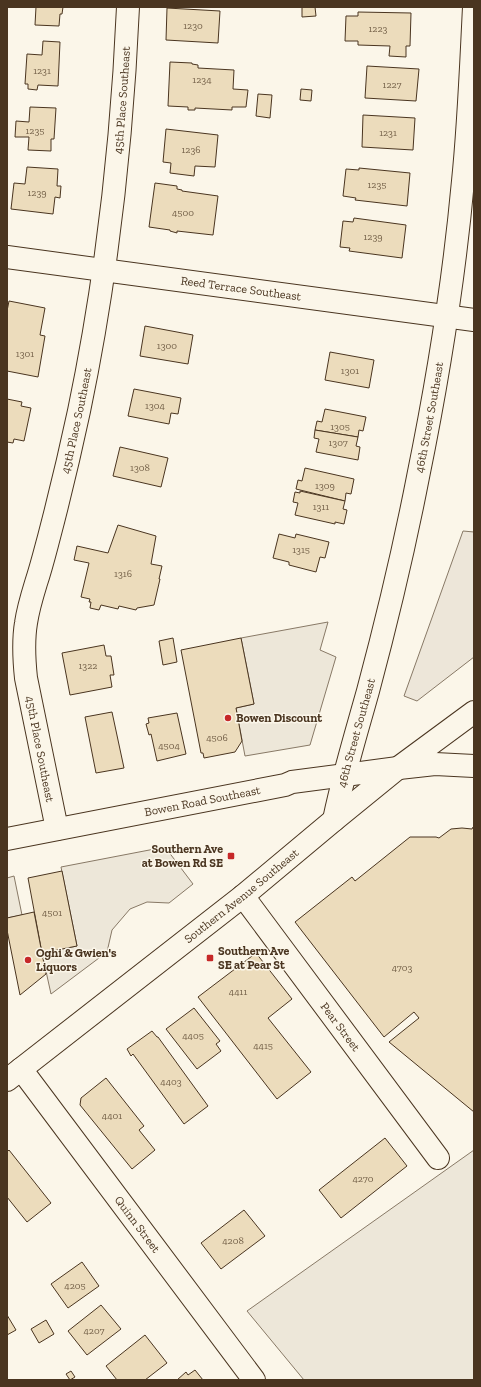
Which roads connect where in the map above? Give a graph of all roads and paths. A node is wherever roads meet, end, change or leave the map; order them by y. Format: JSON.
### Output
{"nodes":[{"id":1,"x":128,"y":7,"type":"edge"},
{"id":2,"x":474,"y":7,"type":"edge"},
{"id":3,"x":7,"y":257,"type":"edge"},
{"id":4,"x":104,"y":271,"type":"junction"},
{"id":5,"x":447,"y":316,"type":"junction"},
{"id":6,"x":474,"y":320,"type":"edge"},
{"id":7,"x":474,"y":712,"type":"edge"},
{"id":8,"x":474,"y":766,"type":"edge"},
{"id":9,"x":398,"y":768,"type":"junction"},
{"id":10,"x":343,"y":776,"type":"junction"},
{"id":11,"x":334,"y":820,"type":"junction"},
{"id":12,"x":57,"y":829,"type":"junction"},
{"id":13,"x":7,"y":839,"type":"edge"},
{"id":14,"x":243,"y":896,"type":"junction"},
{"id":15,"x":14,"y":1074,"type":"edge"},
{"id":16,"x":438,"y":1158,"type":"dead end"},
{"id":17,"x":254,"y":1380,"type":"edge"}],
"edges":[{"from":1,"to":4,"type":"street","name":"45th Place Southeast"},
{"from":2,"to":5,"type":"street","name":"46th Street Southeast"},
{"from":3,"to":4,"type":"street","name":"Reed Terrace Southeast"},
{"from":4,"to":5,"type":"street","name":"Reed Terrace Southeast"},
{"from":4,"to":12,"type":"street","name":"45th Place Southeast"},
{"from":5,"to":6,"type":"street","name":"Reed Terrace Southeast"},
{"from":5,"to":10,"type":"street","name":"46th Street Southeast"},
{"from":7,"to":9,"type":"street","name":"Southern Avenue Southeast"},
{"from":8,"to":9,"type":"street","name":"Bowen Road Southeast"},
{"from":9,"to":10,"type":"street","name":"Bowen Road Southeast"},
{"from":9,"to":11,"type":"street","name":"Southern Avenue Southeast"},
{"from":10,"to":11,"type":"street","name":"46th Street Southeast"},
{"from":10,"to":12,"type":"street","name":"Bowen Road Southeast"},
{"from":11,"to":14,"type":"street","name":"Southern Avenue Southeast"},
{"from":12,"to":13,"type":"street","name":"Bowen Road Southeast"},
{"from":14,"to":15,"type":"street","name":"Southern Avenue Southeast"},
{"from":14,"to":16,"type":"street","name":"Pear Street"},
{"from":15,"to":17,"type":"street","name":"Quinn Street"}]}
